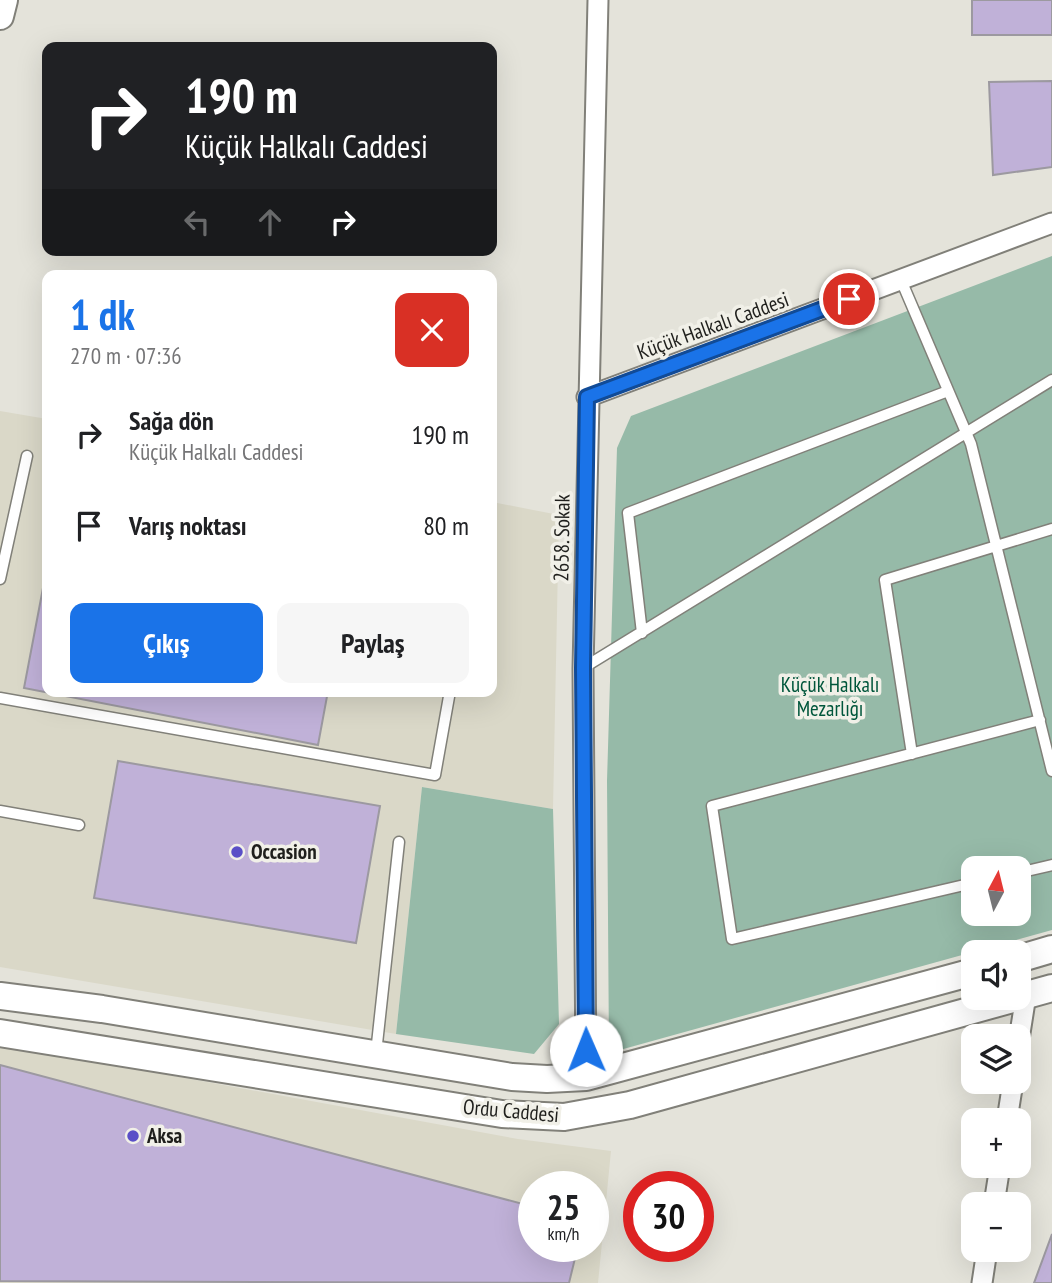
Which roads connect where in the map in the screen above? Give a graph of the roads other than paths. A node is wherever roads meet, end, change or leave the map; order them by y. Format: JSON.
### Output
{"nodes":[{"id":1,"x":4,"y":0,"type":"edge"},
{"id":2,"x":598,"y":0,"type":"edge"},
{"id":3,"x":0,"y":16,"type":"edge"},
{"id":4,"x":1052,"y":223,"type":"edge"},
{"id":5,"x":901,"y":280,"type":"junction"},
{"id":6,"x":1052,"y":380,"type":"edge"},
{"id":7,"x":948,"y":391,"type":"junction"},
{"id":8,"x":587,"y":397,"type":"junction"},
{"id":9,"x":967,"y":435,"type":"junction"},
{"id":10,"x":27,"y":456,"type":"dead end"},
{"id":11,"x":1052,"y":529,"type":"edge"},
{"id":12,"x":996,"y":544,"type":"junction"},
{"id":13,"x":0,"y":579,"type":"edge"},
{"id":14,"x":642,"y":633,"type":"junction"},
{"id":15,"x":583,"y":668,"type":"junction"},
{"id":16,"x":449,"y":697,"type":"edge"},
{"id":17,"x":0,"y":698,"type":"edge"},
{"id":18,"x":1040,"y":720,"type":"junction"},
{"id":19,"x":912,"y":754,"type":"junction"},
{"id":20,"x":1052,"y":771,"type":"edge"},
{"id":21,"x":0,"y":811,"type":"edge"},
{"id":22,"x":79,"y":825,"type":"dead end"},
{"id":23,"x":399,"y":842,"type":"dead end"},
{"id":24,"x":1052,"y":865,"type":"edge"},
{"id":25,"x":1031,"y":870,"type":"edge"},
{"id":26,"x":961,"y":886,"type":"edge"},
{"id":27,"x":1052,"y":949,"type":"edge"},
{"id":28,"x":1031,"y":955,"type":"edge"},
{"id":29,"x":961,"y":975,"type":"edge"},
{"id":30,"x":1052,"y":988,"type":"edge"},
{"id":31,"x":1031,"y":994,"type":"edge"},
{"id":32,"x":0,"y":996,"type":"edge"},
{"id":33,"x":972,"y":1010,"type":"edge"},
{"id":34,"x":0,"y":1033,"type":"edge"},
{"id":35,"x":376,"y":1053,"type":"junction"},
{"id":36,"x":586,"y":1077,"type":"junction"},
{"id":37,"x":985,"y":1262,"type":"edge"},
{"id":38,"x":982,"y":1283,"type":"edge"}],
"edges":[{"from":1,"to":3,"type":"main road"},
{"from":2,"to":8,"type":"street","name":"2658. Sokak"},
{"from":4,"to":5,"type":"street","name":"Küçük Halkalı Caddesi"},
{"from":5,"to":7,"type":"lane"},
{"from":5,"to":8,"type":"street","name":"Küçük Halkalı Caddesi"},
{"from":6,"to":9,"type":"lane"},
{"from":7,"to":9,"type":"lane"},
{"from":7,"to":14,"type":"lane"},
{"from":8,"to":15,"type":"street","name":"2658. Sokak"},
{"from":9,"to":12,"type":"lane"},
{"from":9,"to":14,"type":"lane"},
{"from":10,"to":13,"type":"lane"},
{"from":11,"to":12,"type":"lane"},
{"from":12,"to":18,"type":"lane"},
{"from":12,"to":19,"type":"lane"},
{"from":14,"to":15,"type":"lane"},
{"from":15,"to":36,"type":"street","name":"2658. Sokak"},
{"from":16,"to":17,"type":"lane"},
{"from":18,"to":19,"type":"lane"},
{"from":18,"to":20,"type":"lane"},
{"from":19,"to":26,"type":"lane"},
{"from":21,"to":22,"type":"lane"},
{"from":23,"to":35,"type":"lane"},
{"from":24,"to":25,"type":"lane"},
{"from":27,"to":28,"type":"main road"},
{"from":29,"to":36,"type":"main road","name":"Ordu Caddesi"},
{"from":30,"to":31,"type":"main road","name":"Ordu Caddesi"},
{"from":32,"to":35,"type":"main road","name":"Ordu Caddesi"},
{"from":33,"to":34,"type":"main road","name":"Ordu Caddesi"},
{"from":35,"to":36,"type":"main road","name":"Ordu Caddesi"},
{"from":37,"to":38,"type":"street"}]}
